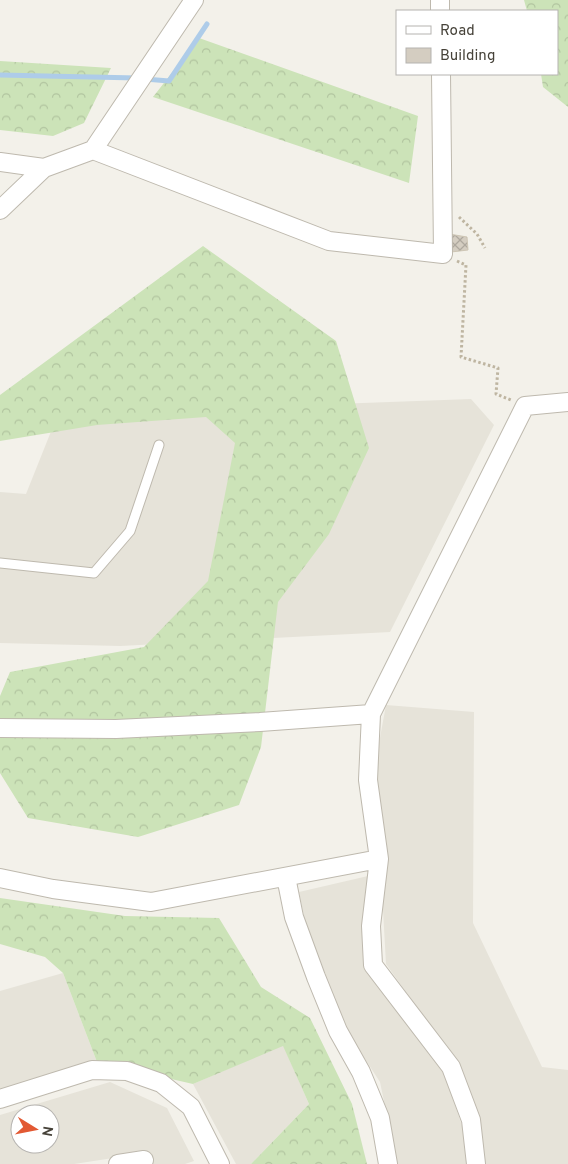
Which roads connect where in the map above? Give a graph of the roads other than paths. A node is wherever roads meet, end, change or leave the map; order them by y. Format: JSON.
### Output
{"nodes":[{"id":1,"x":194,"y":0,"type":"edge"},
{"id":2,"x":440,"y":75,"type":"edge"},
{"id":3,"x":93,"y":150,"type":"junction"},
{"id":4,"x":0,"y":162,"type":"edge"},
{"id":5,"x":44,"y":168,"type":"junction"},
{"id":6,"x":0,"y":210,"type":"edge"},
{"id":7,"x":568,"y":402,"type":"edge"},
{"id":8,"x":159,"y":445,"type":"dead end"},
{"id":9,"x":0,"y":563,"type":"edge"},
{"id":10,"x":371,"y":714,"type":"junction"},
{"id":11,"x":0,"y":728,"type":"edge"},
{"id":12,"x":379,"y":859,"type":"junction"},
{"id":13,"x":0,"y":878,"type":"edge"},
{"id":14,"x":286,"y":878,"type":"junction"},
{"id":15,"x":0,"y":1099,"type":"edge"},
{"id":16,"x":144,"y":1160,"type":"dead end"},
{"id":17,"x":118,"y":1164,"type":"edge"},
{"id":18,"x":220,"y":1164,"type":"edge"},
{"id":19,"x":388,"y":1164,"type":"edge"},
{"id":20,"x":476,"y":1164,"type":"edge"}],
"edges":[{"from":1,"to":3,"type":"street"},
{"from":2,"to":3,"type":"street"},
{"from":3,"to":5,"type":"street"},
{"from":4,"to":5,"type":"street"},
{"from":5,"to":6,"type":"street"},
{"from":7,"to":10,"type":"street"},
{"from":8,"to":9,"type":"lane"},
{"from":10,"to":11,"type":"street"},
{"from":10,"to":12,"type":"street"},
{"from":12,"to":14,"type":"street"},
{"from":12,"to":20,"type":"street"},
{"from":13,"to":14,"type":"street"},
{"from":14,"to":19,"type":"street"},
{"from":15,"to":18,"type":"street"},
{"from":16,"to":17,"type":"street"}]}
